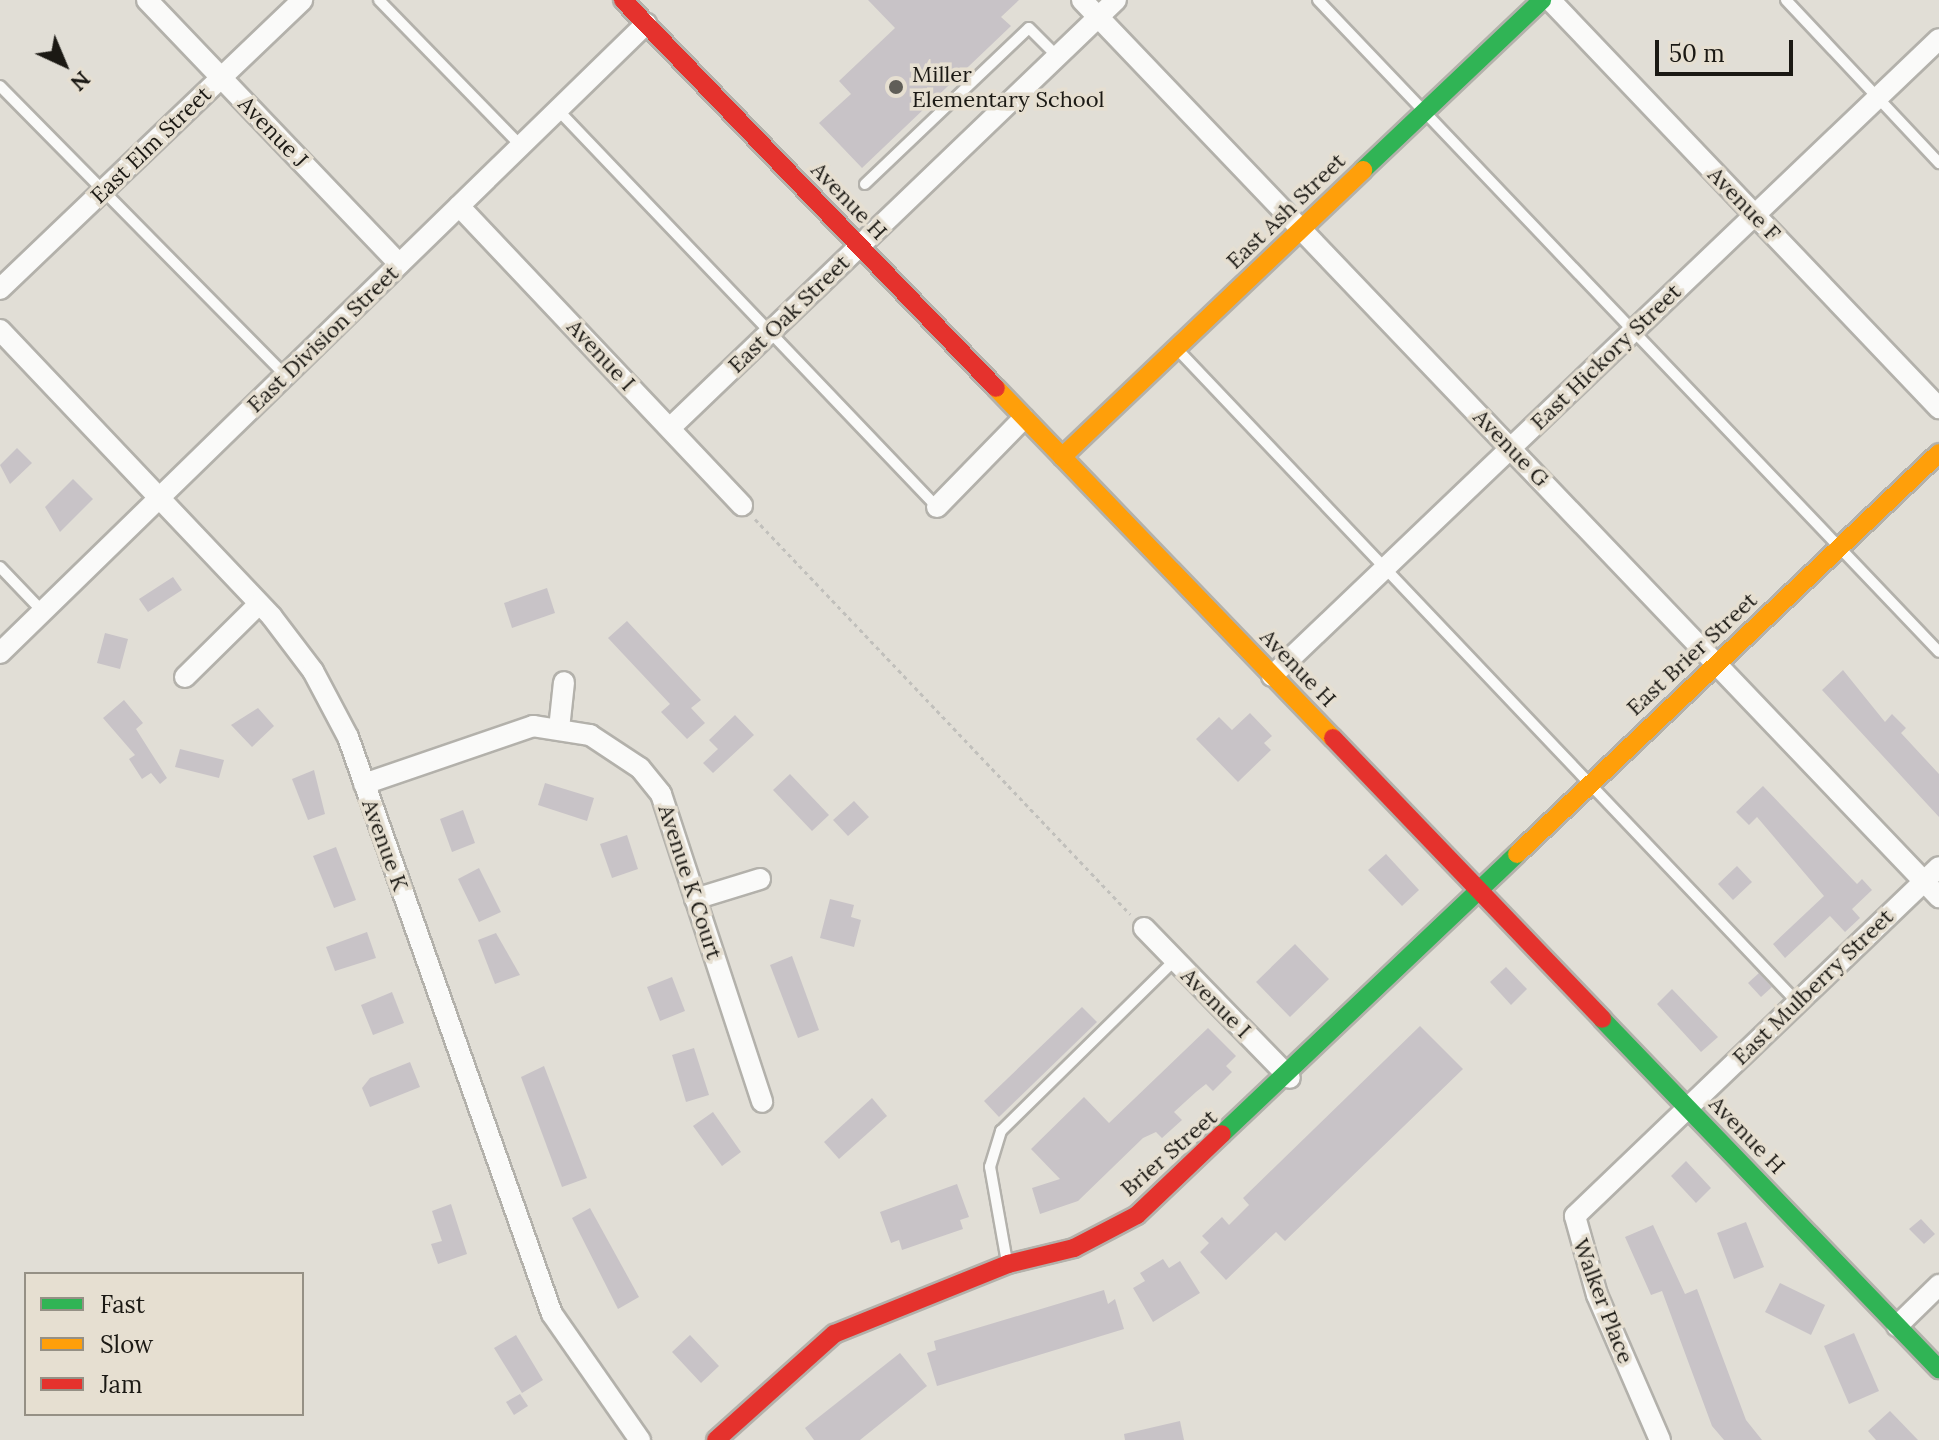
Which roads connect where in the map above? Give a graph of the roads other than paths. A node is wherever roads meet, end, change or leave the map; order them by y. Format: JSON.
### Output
{"nodes":[{"id":1,"x":147,"y":0,"type":"edge"},
{"id":2,"x":302,"y":0,"type":"edge"},
{"id":3,"x":379,"y":0,"type":"edge"},
{"id":4,"x":623,"y":0,"type":"edge"},
{"id":5,"x":1082,"y":0,"type":"edge"},
{"id":6,"x":1116,"y":0,"type":"edge"},
{"id":7,"x":1318,"y":0,"type":"edge"},
{"id":8,"x":1542,"y":0,"type":"edge"},
{"id":9,"x":1550,"y":0,"type":"edge"},
{"id":10,"x":1786,"y":0,"type":"edge"},
{"id":11,"x":1099,"y":17,"type":"junction"},
{"id":12,"x":646,"y":24,"type":"junction"},
{"id":13,"x":1939,"y":39,"type":"edge"},
{"id":14,"x":1058,"y":57,"type":"junction"},
{"id":15,"x":221,"y":77,"type":"junction"},
{"id":16,"x":0,"y":86,"type":"edge"},
{"id":17,"x":1877,"y":98,"type":"junction"},
{"id":18,"x":558,"y":110,"type":"junction"},
{"id":19,"x":1425,"y":111,"type":"junction"},
{"id":20,"x":521,"y":146,"type":"junction"},
{"id":21,"x":1939,"y":163,"type":"edge"},
{"id":22,"x":865,"y":184,"type":"dead end"},
{"id":23,"x":103,"y":191,"type":"junction"},
{"id":24,"x":459,"y":206,"type":"junction"},
{"id":25,"x":1755,"y":215,"type":"junction"},
{"id":26,"x":1301,"y":229,"type":"junction"},
{"id":27,"x":860,"y":246,"type":"junction"},
{"id":28,"x":399,"y":264,"type":"junction"},
{"id":29,"x":0,"y":289,"type":"edge"},
{"id":30,"x":0,"y":330,"type":"edge"},
{"id":31,"x":773,"y":330,"type":"junction"},
{"id":32,"x":1634,"y":330,"type":"junction"},
{"id":33,"x":1177,"y":348,"type":"junction"},
{"id":34,"x":285,"y":375,"type":"junction"},
{"id":35,"x":1939,"y":408,"type":"edge"},
{"id":36,"x":1024,"y":418,"type":"junction"},
{"id":37,"x":670,"y":428,"type":"junction"},
{"id":38,"x":1511,"y":448,"type":"junction"},
{"id":39,"x":1939,"y":453,"type":"edge"},
{"id":40,"x":1062,"y":457,"type":"junction"},
{"id":41,"x":159,"y":498,"type":"junction"},
{"id":42,"x":742,"y":505,"type":"road end"},
{"id":43,"x":937,"y":507,"type":"joint"},
{"id":44,"x":1839,"y":548,"type":"junction"},
{"id":45,"x":0,"y":567,"type":"edge"},
{"id":46,"x":1382,"y":571,"type":"junction"},
{"id":47,"x":259,"y":604,"type":"junction"},
{"id":48,"x":43,"y":612,"type":"junction"},
{"id":49,"x":1939,"y":652,"type":"edge"},
{"id":50,"x":0,"y":653,"type":"edge"},
{"id":51,"x":1717,"y":664,"type":"junction"},
{"id":52,"x":1272,"y":676,"type":"junction"},
{"id":53,"x":185,"y":677,"type":"dead end"},
{"id":54,"x":564,"y":682,"type":"dead end"},
{"id":55,"x":559,"y":729,"type":"junction"},
{"id":56,"x":364,"y":784,"type":"junction"},
{"id":57,"x":1589,"y":785,"type":"junction"},
{"id":58,"x":1932,"y":874,"type":"edge"},
{"id":59,"x":760,"y":879,"type":"dead end"},
{"id":60,"x":1480,"y":892,"type":"junction"},
{"id":61,"x":1939,"y":897,"type":"edge"},
{"id":62,"x":695,"y":899,"type":"junction"},
{"id":63,"x":1144,"y":928,"type":"road end"},
{"id":64,"x":1174,"y":961,"type":"junction"},
{"id":65,"x":1797,"y":1002,"type":"junction"},
{"id":66,"x":1290,"y":1078,"type":"junction"},
{"id":67,"x":762,"y":1102,"type":"dead end"},
{"id":68,"x":1687,"y":1107,"type":"junction"},
{"id":69,"x":1008,"y":1264,"type":"junction"},
{"id":70,"x":1939,"y":1285,"type":"edge"},
{"id":71,"x":1897,"y":1326,"type":"junction"},
{"id":72,"x":1939,"y":1369,"type":"edge"},
{"id":73,"x":640,"y":1440,"type":"edge"},
{"id":74,"x":716,"y":1440,"type":"edge"},
{"id":75,"x":1660,"y":1440,"type":"edge"}],
"edges":[{"from":1,"to":15,"type":"street","name":"Avenue J"},
{"from":2,"to":15,"type":"street","name":"East Elm Street"},
{"from":3,"to":20,"type":"lane"},
{"from":4,"to":12,"type":"street","name":"Avenue H"},
{"from":5,"to":11,"type":"street","name":"Avenue G"},
{"from":6,"to":11,"type":"street","name":"East Oak Street"},
{"from":7,"to":19,"type":"lane"},
{"from":8,"to":19,"type":"street","name":"East Ash Street"},
{"from":9,"to":25,"type":"street","name":"Avenue F"},
{"from":10,"to":17,"type":"lane"},
{"from":11,"to":14,"type":"street","name":"East Oak Street"},
{"from":11,"to":26,"type":"street","name":"Avenue G"},
{"from":12,"to":18,"type":"street","name":"East Division Street"},
{"from":12,"to":27,"type":"street","name":"Avenue H"},
{"from":13,"to":17,"type":"street","name":"East Hickory Street"},
{"from":14,"to":22,"type":"lane"},
{"from":14,"to":27,"type":"street","name":"East Oak Street"},
{"from":15,"to":23,"type":"street","name":"East Elm Street"},
{"from":15,"to":28,"type":"street","name":"Avenue J"},
{"from":16,"to":23,"type":"lane"},
{"from":17,"to":21,"type":"lane"},
{"from":17,"to":25,"type":"street","name":"East Hickory Street"},
{"from":18,"to":20,"type":"street","name":"East Division Street"},
{"from":18,"to":31,"type":"lane"},
{"from":19,"to":26,"type":"street","name":"East Ash Street"},
{"from":19,"to":32,"type":"lane"},
{"from":20,"to":24,"type":"street","name":"East Division Street"},
{"from":23,"to":29,"type":"street","name":"East Elm Street"},
{"from":23,"to":34,"type":"lane"},
{"from":24,"to":28,"type":"street","name":"East Division Street"},
{"from":24,"to":37,"type":"street","name":"Avenue I"},
{"from":25,"to":32,"type":"street","name":"East Hickory Street"},
{"from":25,"to":35,"type":"street","name":"Avenue F"},
{"from":26,"to":33,"type":"street","name":"East Ash Street"},
{"from":26,"to":38,"type":"street","name":"Avenue G"},
{"from":27,"to":31,"type":"street","name":"East Oak Street"},
{"from":27,"to":36,"type":"street","name":"Avenue H"},
{"from":28,"to":34,"type":"street","name":"East Division Street"},
{"from":30,"to":41,"type":"street","name":"Avenue K"},
{"from":31,"to":37,"type":"street","name":"East Oak Street"},
{"from":31,"to":43,"type":"lane"},
{"from":32,"to":38,"type":"street","name":"East Hickory Street"},
{"from":32,"to":44,"type":"lane"},
{"from":33,"to":40,"type":"street","name":"East Ash Street"},
{"from":33,"to":46,"type":"lane"},
{"from":34,"to":41,"type":"street","name":"East Division Street"},
{"from":36,"to":40,"type":"street","name":"Avenue H"},
{"from":36,"to":43,"type":"street"},
{"from":37,"to":42,"type":"street","name":"Avenue I"},
{"from":38,"to":46,"type":"street","name":"East Hickory Street"},
{"from":38,"to":51,"type":"street","name":"Avenue G"},
{"from":39,"to":44,"type":"street","name":"East Brier Street"},
{"from":40,"to":52,"type":"street","name":"Avenue H"},
{"from":41,"to":47,"type":"street","name":"Avenue K"},
{"from":41,"to":48,"type":"street","name":"East Division Street"},
{"from":44,"to":49,"type":"lane"},
{"from":44,"to":51,"type":"street","name":"East Brier Street"},
{"from":45,"to":48,"type":"lane"},
{"from":46,"to":52,"type":"street","name":"East Hickory Street"},
{"from":46,"to":57,"type":"lane"},
{"from":47,"to":53,"type":"street"},
{"from":47,"to":56,"type":"street","name":"Avenue K"},
{"from":48,"to":50,"type":"street","name":"East Division Street"},
{"from":51,"to":57,"type":"street","name":"East Brier Street"},
{"from":51,"to":58,"type":"street","name":"Avenue G"},
{"from":52,"to":60,"type":"street","name":"Avenue H"},
{"from":54,"to":55,"type":"street"},
{"from":55,"to":56,"type":"street","name":"Avenue K Court"},
{"from":55,"to":62,"type":"street","name":"Avenue K Court"},
{"from":56,"to":73,"type":"street","name":"Avenue K"},
{"from":57,"to":60,"type":"street","name":"East Brier Street"},
{"from":57,"to":65,"type":"lane"},
{"from":58,"to":61,"type":"street","name":"Avenue G"},
{"from":58,"to":65,"type":"street","name":"East Mulberry Street"},
{"from":59,"to":62,"type":"street"},
{"from":60,"to":66,"type":"street","name":"Brier Street"},
{"from":60,"to":68,"type":"street","name":"Avenue H"},
{"from":62,"to":67,"type":"street","name":"Avenue K Court"},
{"from":63,"to":64,"type":"street","name":"Avenue I"},
{"from":64,"to":66,"type":"street","name":"Avenue I"},
{"from":64,"to":69,"type":"lane"},
{"from":65,"to":68,"type":"street","name":"East Mulberry Street"},
{"from":66,"to":69,"type":"street","name":"Brier Street"},
{"from":68,"to":71,"type":"street","name":"Avenue H"},
{"from":68,"to":75,"type":"street","name":"Walker Place"},
{"from":69,"to":74,"type":"street","name":"Brier Street"},
{"from":70,"to":71,"type":"street"},
{"from":71,"to":72,"type":"street","name":"Avenue H"}]}
